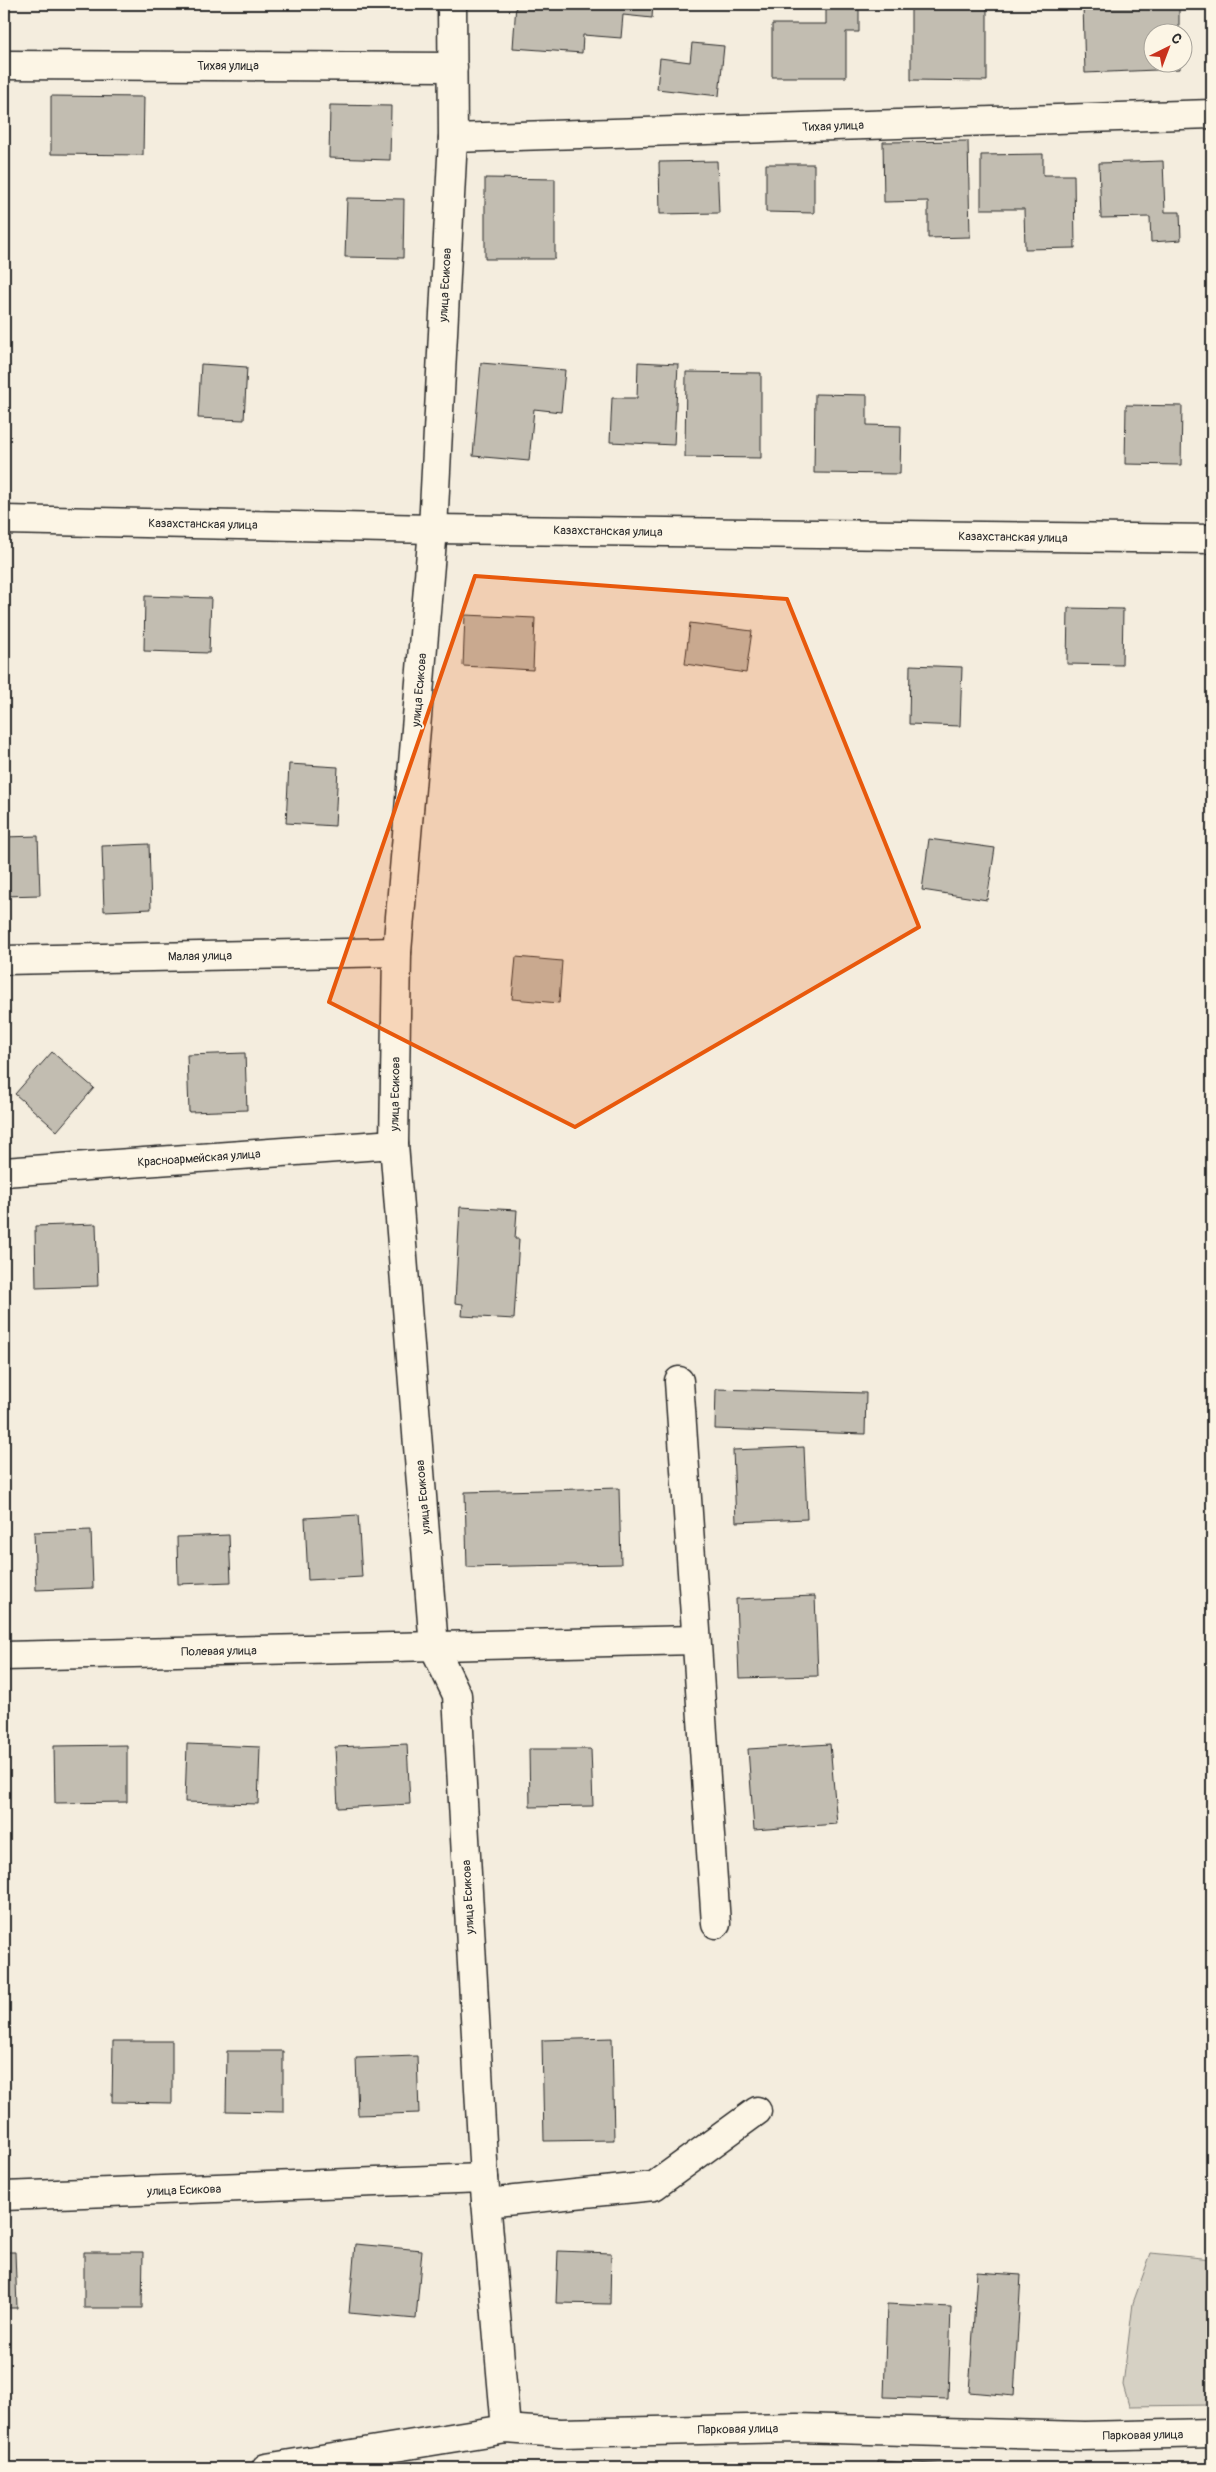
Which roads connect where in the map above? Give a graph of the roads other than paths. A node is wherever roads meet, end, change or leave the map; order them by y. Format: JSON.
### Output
{"nodes":[{"id":1,"x":452,"y":4,"type":"edge"},
{"id":2,"x":4,"y":65,"type":"edge"},
{"id":3,"x":453,"y":67,"type":"junction"},
{"id":4,"x":1212,"y":114,"type":"edge"},
{"id":5,"x":453,"y":138,"type":"junction"},
{"id":6,"x":4,"y":520,"type":"edge"},
{"id":7,"x":433,"y":529,"type":"junction"},
{"id":8,"x":1212,"y":539,"type":"edge"},
{"id":9,"x":397,"y":952,"type":"junction"},
{"id":10,"x":4,"y":960,"type":"edge"},
{"id":11,"x":394,"y":1144,"type":"junction"},
{"id":12,"x":4,"y":1172,"type":"edge"},
{"id":13,"x":679,"y":1380,"type":"dead end"},
{"id":14,"x":696,"y":1640,"type":"junction"},
{"id":15,"x":434,"y":1647,"type":"junction"},
{"id":16,"x":4,"y":1656,"type":"edge"},
{"id":17,"x":716,"y":1924,"type":"dead end"},
{"id":18,"x":757,"y":2111,"type":"dead end"},
{"id":19,"x":485,"y":2190,"type":"junction"},
{"id":20,"x":4,"y":2196,"type":"edge"},
{"id":21,"x":506,"y":2429,"type":"junction"},
{"id":22,"x":1212,"y":2434,"type":"edge"},
{"id":23,"x":266,"y":2468,"type":"edge"}],
"edges":[{"from":1,"to":3,"type":"street","name":"улица Есикова"},
{"from":2,"to":3,"type":"street","name":"Тихая улица"},
{"from":3,"to":5,"type":"street","name":"улица Есикова"},
{"from":4,"to":5,"type":"street","name":"Тихая улица"},
{"from":5,"to":7,"type":"street","name":"улица Есикова"},
{"from":6,"to":7,"type":"street","name":"Казахстанская улица"},
{"from":7,"to":8,"type":"street","name":"Казахстанская улица"},
{"from":7,"to":9,"type":"street","name":"улица Есикова"},
{"from":9,"to":10,"type":"street","name":"Малая улица"},
{"from":9,"to":11,"type":"street","name":"улица Есикова"},
{"from":11,"to":12,"type":"street","name":"Красноармейская улица"},
{"from":11,"to":15,"type":"street","name":"улица Есикова"},
{"from":13,"to":14,"type":"street"},
{"from":14,"to":15,"type":"street","name":"Полевая улица"},
{"from":14,"to":17,"type":"street"},
{"from":15,"to":16,"type":"street","name":"Полевая улица"},
{"from":15,"to":19,"type":"street","name":"улица Есикова"},
{"from":18,"to":19,"type":"street"},
{"from":19,"to":20,"type":"street","name":"улица Есикова"},
{"from":19,"to":21,"type":"street","name":"улица Есикова"},
{"from":21,"to":22,"type":"street","name":"Парковая улица"},
{"from":21,"to":23,"type":"street","name":"Парковая улица"}]}
